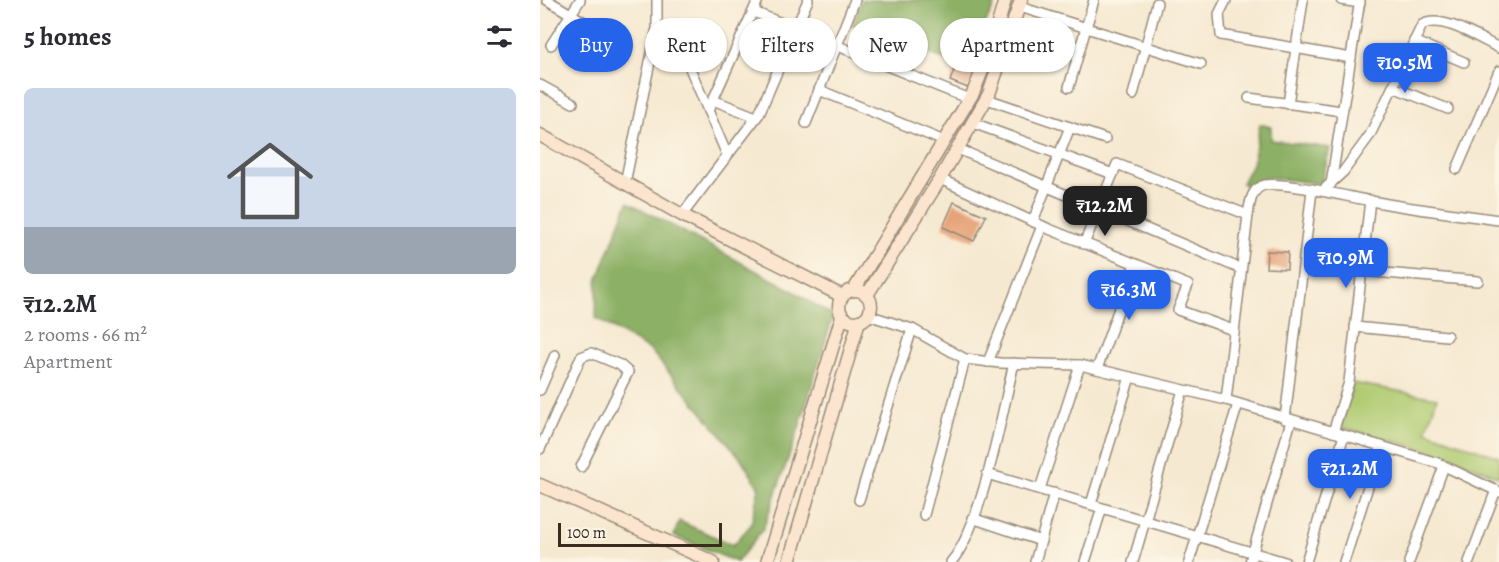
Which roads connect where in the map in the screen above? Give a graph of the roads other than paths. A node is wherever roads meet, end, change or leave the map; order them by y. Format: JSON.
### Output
{"nodes":[{"id":1,"x":547,"y":0,"type":"edge"},
{"id":2,"x":580,"y":0,"type":"edge"},
{"id":3,"x":657,"y":0,"type":"edge"},
{"id":4,"x":758,"y":0,"type":"edge"},
{"id":5,"x":808,"y":0,"type":"edge"},
{"id":6,"x":855,"y":0,"type":"edge"},
{"id":7,"x":1005,"y":0,"type":"edge"},
{"id":8,"x":1094,"y":0,"type":"edge"},
{"id":9,"x":1226,"y":0,"type":"edge"},
{"id":10,"x":1303,"y":0,"type":"edge"},
{"id":11,"x":1341,"y":0,"type":"edge"},
{"id":12,"x":1360,"y":2,"type":"edge"},
{"id":13,"x":1021,"y":3,"type":"edge"},
{"id":14,"x":1157,"y":3,"type":"dead end"},
{"id":15,"x":754,"y":12,"type":"junction"},
{"id":16,"x":570,"y":14,"type":"junction"},
{"id":17,"x":577,"y":18,"type":"edge"},
{"id":18,"x":769,"y":18,"type":"edge"},
{"id":19,"x":801,"y":18,"type":"edge"},
{"id":20,"x":1087,"y":29,"type":"junction"},
{"id":21,"x":1414,"y":41,"type":"junction"},
{"id":22,"x":551,"y":45,"type":"dead end"},
{"id":23,"x":837,"y":46,"type":"junction"},
{"id":24,"x":1144,"y":46,"type":"junction"},
{"id":25,"x":1294,"y":48,"type":"junction"},
{"id":26,"x":1499,"y":48,"type":"edge"},
{"id":27,"x":1351,"y":58,"type":"junction"},
{"id":28,"x":1464,"y":62,"type":"dead end"},
{"id":29,"x":1201,"y":64,"type":"dead end"},
{"id":30,"x":1499,"y":71,"type":"edge"},
{"id":31,"x":692,"y":72,"type":"edge"},
{"id":32,"x":776,"y":72,"type":"edge"},
{"id":33,"x":540,"y":85,"type":"edge"},
{"id":34,"x":1068,"y":87,"type":"dead end"},
{"id":35,"x":1393,"y":87,"type":"junction"},
{"id":36,"x":819,"y":90,"type":"junction"},
{"id":37,"x":1133,"y":95,"type":"dead end"},
{"id":38,"x":1249,"y":98,"type":"dead end"},
{"id":39,"x":969,"y":99,"type":"junction"},
{"id":40,"x":987,"y":99,"type":"junction"},
{"id":41,"x":713,"y":100,"type":"junction"},
{"id":42,"x":573,"y":103,"type":"dead end"},
{"id":43,"x":1288,"y":104,"type":"junction"},
{"id":44,"x":1448,"y":109,"type":"dead end"},
{"id":45,"x":708,"y":111,"type":"junction"},
{"id":46,"x":1342,"y":111,"type":"junction"},
{"id":47,"x":756,"y":117,"type":"junction"},
{"id":48,"x":806,"y":123,"type":"dead end"},
{"id":49,"x":973,"y":123,"type":"junction"},
{"id":50,"x":1070,"y":127,"type":"junction"},
{"id":51,"x":540,"y":135,"type":"edge"},
{"id":52,"x":1105,"y":139,"type":"dead end"},
{"id":53,"x":944,"y":141,"type":"junction"},
{"id":54,"x":958,"y":148,"type":"junction"},
{"id":55,"x":727,"y":155,"type":"junction"},
{"id":56,"x":1059,"y":155,"type":"junction"},
{"id":57,"x":1457,"y":169,"type":"dead end"},
{"id":58,"x":1113,"y":174,"type":"junction"},
{"id":59,"x":940,"y":179,"type":"junction"},
{"id":60,"x":625,"y":183,"type":"junction"},
{"id":61,"x":1330,"y":184,"type":"junction"},
{"id":62,"x":1048,"y":185,"type":"junction"},
{"id":63,"x":1317,"y":191,"type":"junction"},
{"id":64,"x":1370,"y":200,"type":"junction"},
{"id":65,"x":1100,"y":209,"type":"junction"},
{"id":66,"x":682,"y":215,"type":"junction"},
{"id":67,"x":1248,"y":215,"type":"junction"},
{"id":68,"x":1499,"y":220,"type":"edge"},
{"id":69,"x":1033,"y":221,"type":"junction"},
{"id":70,"x":1042,"y":226,"type":"junction"},
{"id":71,"x":1084,"y":244,"type":"junction"},
{"id":72,"x":1135,"y":264,"type":"junction"},
{"id":73,"x":1241,"y":269,"type":"junction"},
{"id":74,"x":1362,"y":271,"type":"junction"},
{"id":75,"x":1478,"y":281,"type":"dead end"},
{"id":76,"x":848,"y":293,"type":"junction"},
{"id":77,"x":867,"y":295,"type":"junction"},
{"id":78,"x":842,"y":316,"type":"junction"},
{"id":79,"x":864,"y":318,"type":"junction"},
{"id":80,"x":1355,"y":327,"type":"junction"},
{"id":81,"x":912,"y":329,"type":"junction"},
{"id":82,"x":1233,"y":330,"type":"junction"},
{"id":83,"x":1447,"y":336,"type":"dead end"},
{"id":84,"x":555,"y":355,"type":"dead end"},
{"id":85,"x":965,"y":359,"type":"junction"},
{"id":86,"x":988,"y":362,"type":"junction"},
{"id":87,"x":1014,"y":363,"type":"junction"},
{"id":88,"x":1080,"y":365,"type":"junction"},
{"id":89,"x":1098,"y":369,"type":"junction"},
{"id":90,"x":1130,"y":377,"type":"junction"},
{"id":91,"x":540,"y":390,"type":"edge"},
{"id":92,"x":1183,"y":390,"type":"junction"},
{"id":93,"x":1226,"y":400,"type":"junction"},
{"id":94,"x":1238,"y":404,"type":"junction"},
{"id":95,"x":1288,"y":420,"type":"junction"},
{"id":96,"x":1333,"y":432,"type":"junction"},
{"id":97,"x":1344,"y":435,"type":"junction"},
{"id":98,"x":1381,"y":446,"type":"junction"},
{"id":99,"x":540,"y":449,"type":"edge"},
{"id":100,"x":1444,"y":466,"type":"junction"},
{"id":101,"x":581,"y":467,"type":"dead end"},
{"id":102,"x":987,"y":474,"type":"junction"},
{"id":103,"x":540,"y":485,"type":"edge"},
{"id":104,"x":1040,"y":489,"type":"junction"},
{"id":105,"x":1497,"y":491,"type":"edge"},
{"id":106,"x":1054,"y":493,"type":"junction"},
{"id":107,"x":859,"y":500,"type":"dead end"},
{"id":108,"x":1091,"y":504,"type":"junction"},
{"id":109,"x":1102,"y":508,"type":"junction"},
{"id":110,"x":924,"y":514,"type":"dead end"},
{"id":111,"x":972,"y":518,"type":"junction"},
{"id":112,"x":1145,"y":520,"type":"junction"},
{"id":113,"x":1197,"y":536,"type":"junction"},
{"id":114,"x":1041,"y":541,"type":"junction"},
{"id":115,"x":1252,"y":557,"type":"edge"},
{"id":116,"x":713,"y":562,"type":"edge"},
{"id":117,"x":766,"y":562,"type":"edge"},
{"id":118,"x":789,"y":562,"type":"edge"},
{"id":119,"x":951,"y":562,"type":"edge"},
{"id":120,"x":1035,"y":562,"type":"edge"},
{"id":121,"x":1085,"y":562,"type":"edge"},
{"id":122,"x":1133,"y":562,"type":"edge"},
{"id":123,"x":1189,"y":562,"type":"edge"},
{"id":124,"x":1285,"y":562,"type":"edge"},
{"id":125,"x":1306,"y":562,"type":"edge"},
{"id":126,"x":1344,"y":562,"type":"edge"},
{"id":127,"x":1408,"y":562,"type":"edge"},
{"id":128,"x":1469,"y":562,"type":"edge"}],
"edges":[{"from":1,"to":16,"type":"street"},
{"from":2,"to":16,"type":"street"},
{"from":3,"to":60,"type":"street"},
{"from":4,"to":15,"type":"street"},
{"from":5,"to":19,"type":"street"},
{"from":6,"to":23,"type":"street"},
{"from":7,"to":39,"type":"main road"},
{"from":8,"to":20,"type":"street"},
{"from":9,"to":25,"type":"street"},
{"from":10,"to":25,"type":"street"},
{"from":11,"to":12,"type":"street"},
{"from":12,"to":27,"type":"street"},
{"from":13,"to":20,"type":"street"},
{"from":13,"to":40,"type":"main road"},
{"from":14,"to":24,"type":"street"},
{"from":15,"to":18,"type":"street"},
{"from":15,"to":41,"type":"street"},
{"from":16,"to":17,"type":"street"},
{"from":16,"to":22,"type":"street"},
{"from":20,"to":24,"type":"street"},
{"from":20,"to":34,"type":"street"},
{"from":21,"to":26,"type":"street"},
{"from":21,"to":28,"type":"street"},
{"from":21,"to":35,"type":"street"},
{"from":23,"to":36,"type":"street"},
{"from":23,"to":39,"type":"street"},
{"from":24,"to":29,"type":"street"},
{"from":24,"to":37,"type":"street"},
{"from":25,"to":27,"type":"street"},
{"from":25,"to":43,"type":"street"},
{"from":27,"to":46,"type":"street"},
{"from":30,"to":57,"type":"street"},
{"from":31,"to":45,"type":"street"},
{"from":32,"to":47,"type":"street"},
{"from":33,"to":42,"type":"street"},
{"from":35,"to":44,"type":"street"},
{"from":35,"to":61,"type":"street"},
{"from":36,"to":48,"type":"street"},
{"from":36,"to":53,"type":"street"},
{"from":38,"to":43,"type":"street"},
{"from":39,"to":53,"type":"main road"},
{"from":40,"to":49,"type":"main road"},
{"from":40,"to":50,"type":"street"},
{"from":41,"to":45,"type":"street"},
{"from":41,"to":47,"type":"street"},
{"from":43,"to":46,"type":"street"},
{"from":45,"to":55,"type":"street"},
{"from":46,"to":61,"type":"street"},
{"from":47,"to":55,"type":"street"},
{"from":49,"to":54,"type":"main road"},
{"from":49,"to":56,"type":"street"},
{"from":50,"to":52,"type":"street"},
{"from":50,"to":56,"type":"street"},
{"from":51,"to":60,"type":"main road"},
{"from":53,"to":76,"type":"main road"},
{"from":54,"to":59,"type":"main road"},
{"from":54,"to":62,"type":"street"},
{"from":55,"to":66,"type":"street"},
{"from":56,"to":58,"type":"street"},
{"from":56,"to":62,"type":"street"},
{"from":58,"to":65,"type":"street"},
{"from":58,"to":67,"type":"street"},
{"from":59,"to":69,"type":"street"},
{"from":59,"to":77,"type":"main road"},
{"from":60,"to":66,"type":"main road"},
{"from":61,"to":63,"type":"street"},
{"from":62,"to":65,"type":"street"},
{"from":62,"to":69,"type":"street"},
{"from":63,"to":64,"type":"street"},
{"from":63,"to":67,"type":"street"},
{"from":63,"to":95,"type":"street"},
{"from":64,"to":68,"type":"street"},
{"from":64,"to":74,"type":"street"},
{"from":65,"to":71,"type":"street"},
{"from":65,"to":73,"type":"street"},
{"from":66,"to":76,"type":"main road"},
{"from":67,"to":73,"type":"street"},
{"from":69,"to":70,"type":"street"},
{"from":70,"to":71,"type":"street"},
{"from":70,"to":86,"type":"street"},
{"from":71,"to":72,"type":"street"},
{"from":72,"to":82,"type":"street"},
{"from":72,"to":89,"type":"street"},
{"from":73,"to":82,"type":"street"},
{"from":74,"to":75,"type":"street"},
{"from":74,"to":80,"type":"street"},
{"from":76,"to":77,"type":"main road"},
{"from":76,"to":78,"type":"main road"},
{"from":77,"to":79,"type":"main road"},
{"from":78,"to":79,"type":"main road"},
{"from":78,"to":117,"type":"main road"},
{"from":79,"to":81,"type":"street"},
{"from":79,"to":118,"type":"main road"},
{"from":80,"to":83,"type":"street"},
{"from":80,"to":96,"type":"street"},
{"from":81,"to":85,"type":"street"},
{"from":81,"to":107,"type":"street"},
{"from":82,"to":93,"type":"street"},
{"from":84,"to":91,"type":"street"},
{"from":85,"to":86,"type":"street"},
{"from":85,"to":110,"type":"street"},
{"from":86,"to":87,"type":"street"},
{"from":87,"to":88,"type":"street"},
{"from":87,"to":102,"type":"street"},
{"from":88,"to":89,"type":"street"},
{"from":88,"to":104,"type":"street"},
{"from":89,"to":90,"type":"street"},
{"from":90,"to":92,"type":"street"},
{"from":90,"to":108,"type":"street"},
{"from":92,"to":93,"type":"street"},
{"from":92,"to":112,"type":"street"},
{"from":93,"to":94,"type":"street"},
{"from":94,"to":95,"type":"street"},
{"from":94,"to":113,"type":"street"},
{"from":95,"to":96,"type":"street"},
{"from":95,"to":115,"type":"street"},
{"from":96,"to":97,"type":"street"},
{"from":97,"to":98,"type":"street"},
{"from":97,"to":125,"type":"street"},
{"from":98,"to":100,"type":"street"},
{"from":98,"to":126,"type":"street"},
{"from":99,"to":101,"type":"street"},
{"from":100,"to":105,"type":"street"},
{"from":100,"to":127,"type":"street"},
{"from":102,"to":104,"type":"street"},
{"from":102,"to":111,"type":"street"},
{"from":103,"to":116,"type":"main road"},
{"from":104,"to":106,"type":"street"},
{"from":105,"to":128,"type":"street"},
{"from":106,"to":108,"type":"street"},
{"from":106,"to":114,"type":"street"},
{"from":108,"to":109,"type":"street"},
{"from":109,"to":112,"type":"street"},
{"from":109,"to":121,"type":"street"},
{"from":111,"to":114,"type":"street"},
{"from":111,"to":119,"type":"street"},
{"from":112,"to":113,"type":"street"},
{"from":112,"to":122,"type":"street"},
{"from":113,"to":115,"type":"street"},
{"from":113,"to":123,"type":"street"},
{"from":114,"to":120,"type":"street"},
{"from":115,"to":124,"type":"street"}]}
